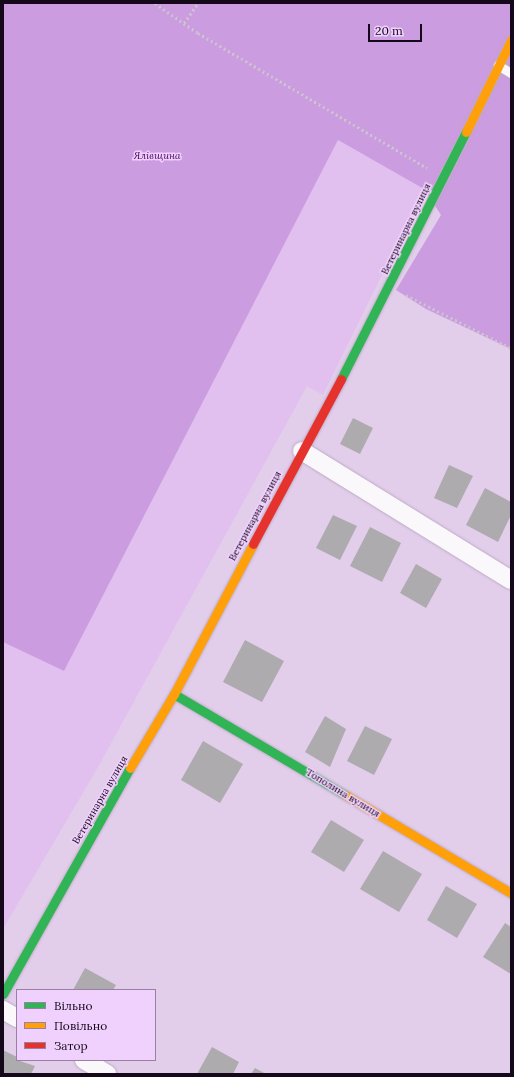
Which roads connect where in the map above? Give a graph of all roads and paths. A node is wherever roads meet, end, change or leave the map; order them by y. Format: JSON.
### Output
{"nodes":[{"id":1,"x":155,"y":3,"type":"edge"},
{"id":2,"x":198,"y":3,"type":"edge"},
{"id":3,"x":184,"y":23,"type":"junction"},
{"id":4,"x":511,"y":40,"type":"edge"},
{"id":5,"x":498,"y":65,"type":"junction"},
{"id":6,"x":511,"y":72,"type":"edge"},
{"id":7,"x":443,"y":178,"type":"junction"},
{"id":8,"x":390,"y":286,"type":"junction"},
{"id":9,"x":511,"y":348,"type":"edge"},
{"id":10,"x":302,"y":451,"type":"junction"},
{"id":11,"x":511,"y":580,"type":"edge"},
{"id":12,"x":174,"y":694,"type":"junction"},
{"id":13,"x":511,"y":893,"type":"edge"},
{"id":14,"x":3,"y":994,"type":"edge"},
{"id":15,"x":3,"y":1010,"type":"edge"},
{"id":16,"x":16,"y":1017,"type":"edge"},
{"id":17,"x":86,"y":1061,"type":"edge"},
{"id":18,"x":107,"y":1074,"type":"edge"}],
"edges":[{"from":1,"to":3,"type":"path"},
{"from":2,"to":3,"type":"path"},
{"from":3,"to":7,"type":"path"},
{"from":4,"to":5,"type":"street","name":"Ветеринарна вулиця"},
{"from":5,"to":6,"type":"lane"},
{"from":5,"to":7,"type":"street","name":"Ветеринарна вулиця"},
{"from":7,"to":8,"type":"street","name":"Ветеринарна вулиця"},
{"from":8,"to":9,"type":"path"},
{"from":8,"to":10,"type":"street","name":"Ветеринарна вулиця"},
{"from":10,"to":11,"type":"street"},
{"from":10,"to":12,"type":"street","name":"Ветеринарна вулиця"},
{"from":12,"to":13,"type":"street","name":"Тополина вулиця"},
{"from":12,"to":14,"type":"street","name":"Ветеринарна вулиця"},
{"from":15,"to":16,"type":"street"},
{"from":17,"to":18,"type":"street"}]}
